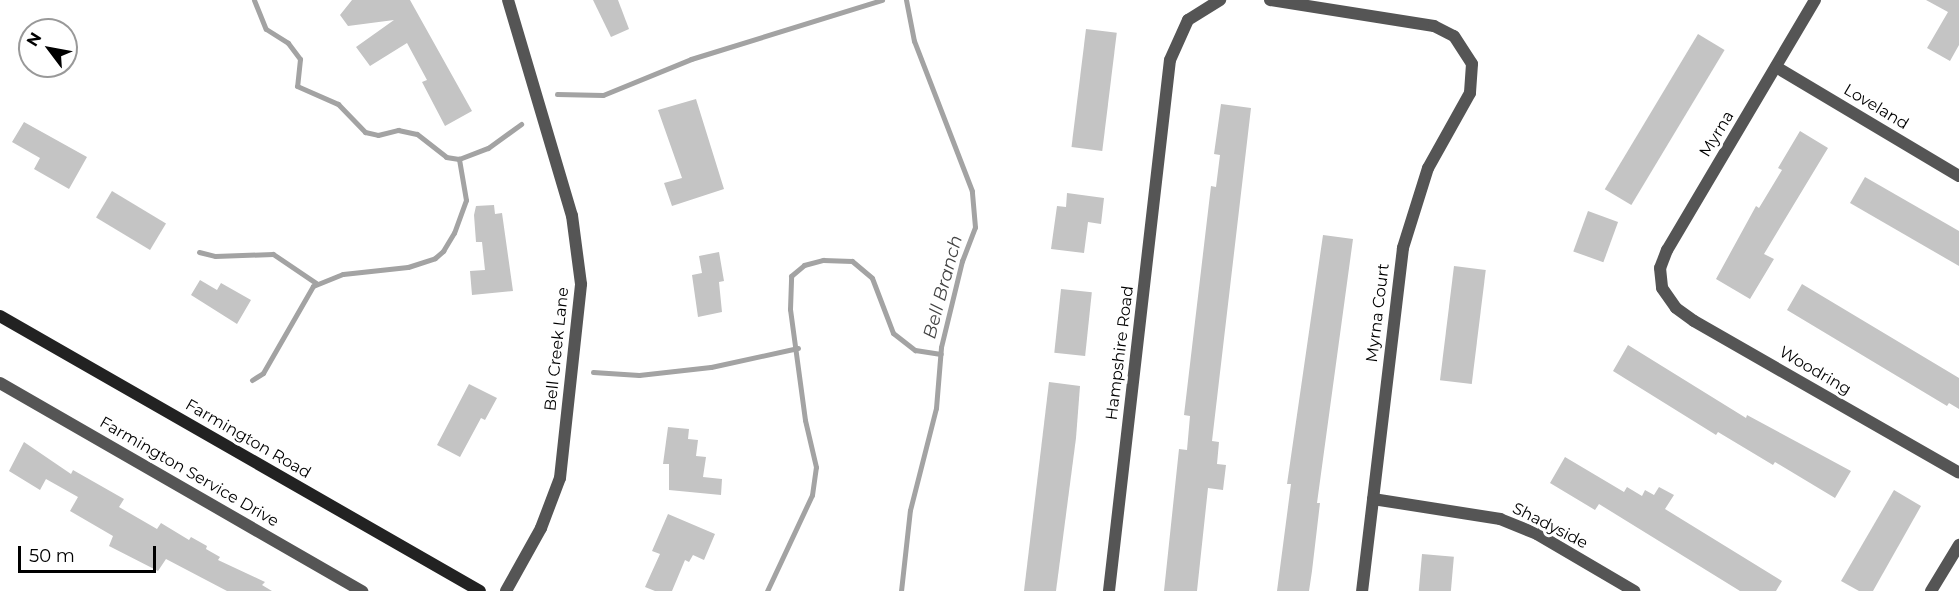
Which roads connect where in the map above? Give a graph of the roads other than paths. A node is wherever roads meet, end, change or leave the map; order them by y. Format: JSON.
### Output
{"nodes":[{"id":1,"x":508,"y":0,"type":"edge"},
{"id":2,"x":1220,"y":0,"type":"edge"},
{"id":3,"x":1270,"y":0,"type":"edge"},
{"id":4,"x":1815,"y":0,"type":"edge"},
{"id":5,"x":1776,"y":67,"type":"junction"},
{"id":6,"x":1959,"y":176,"type":"edge"},
{"id":7,"x":1662,"y":288,"type":"joint"},
{"id":8,"x":0,"y":316,"type":"edge"},
{"id":9,"x":0,"y":382,"type":"edge"},
{"id":10,"x":1959,"y":473,"type":"edge"},
{"id":11,"x":1373,"y":499,"type":"junction"},
{"id":12,"x":1959,"y":545,"type":"edge"},
{"id":13,"x":362,"y":591,"type":"edge"},
{"id":14,"x":480,"y":591,"type":"edge"},
{"id":15,"x":506,"y":591,"type":"edge"},
{"id":16,"x":1109,"y":591,"type":"edge"},
{"id":17,"x":1362,"y":591,"type":"edge"},
{"id":18,"x":1634,"y":591,"type":"edge"},
{"id":19,"x":1931,"y":591,"type":"edge"}],
"edges":[{"from":1,"to":15,"type":"street","name":"Bell Creek Lane"},
{"from":2,"to":16,"type":"street","name":"Hampshire Road"},
{"from":3,"to":11,"type":"street","name":"Myrna Court"},
{"from":4,"to":5,"type":"street","name":"Myrna"},
{"from":5,"to":6,"type":"street","name":"Loveland"},
{"from":5,"to":7,"type":"street","name":"Myrna"},
{"from":7,"to":10,"type":"street","name":"Woodring"},
{"from":8,"to":14,"type":"main road","name":"Farmington Road"},
{"from":9,"to":13,"type":"street","name":"Farmington Service Drive"},
{"from":11,"to":17,"type":"street","name":"Myrna Court"},
{"from":11,"to":18,"type":"street","name":"Shadyside"},
{"from":12,"to":19,"type":"street"}]}
